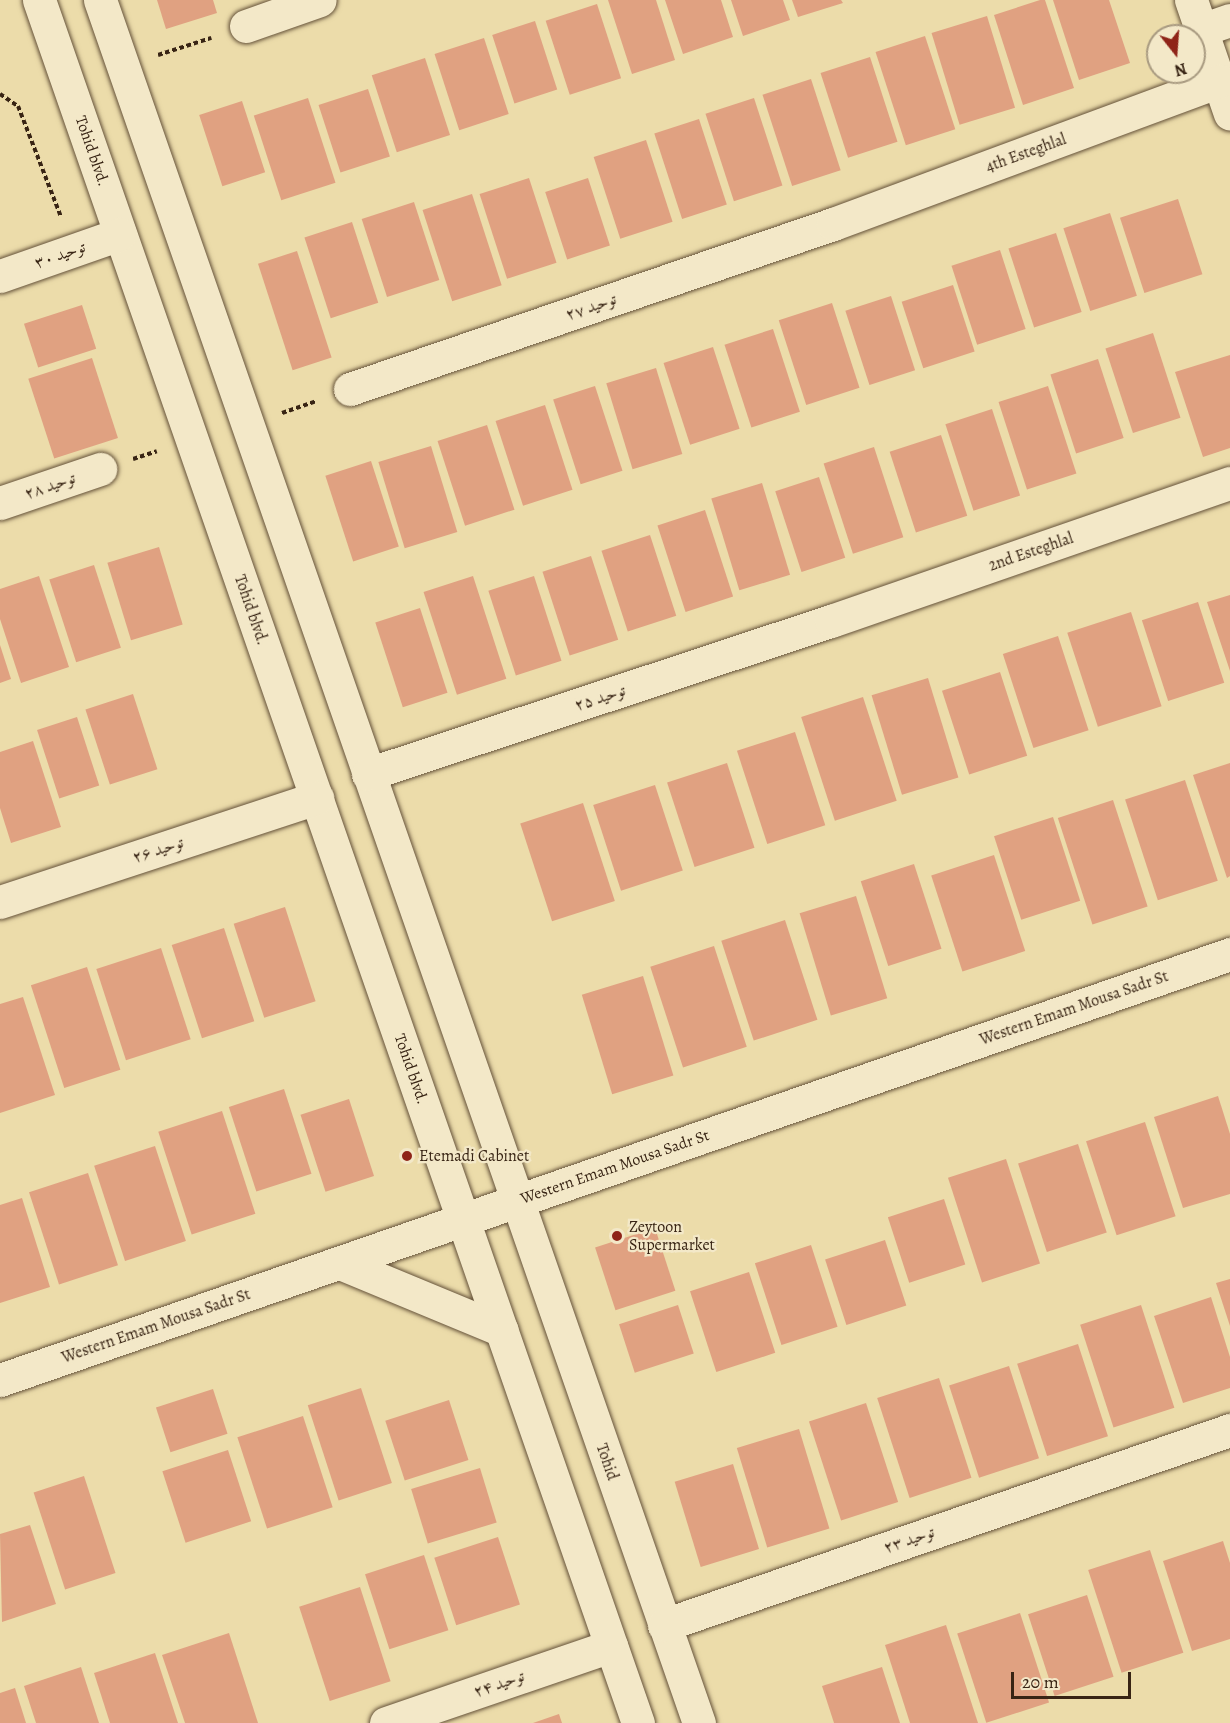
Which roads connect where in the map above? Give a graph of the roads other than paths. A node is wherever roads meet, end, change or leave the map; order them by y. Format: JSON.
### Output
{"nodes":[{"id":1,"x":39,"y":0,"type":"edge"},
{"id":2,"x":100,"y":0,"type":"edge"},
{"id":3,"x":320,"y":0,"type":"edge"},
{"id":4,"x":1208,"y":16,"type":"edge"},
{"id":5,"x":246,"y":26,"type":"road end"},
{"id":6,"x":1219,"y":81,"type":"junction"},
{"id":7,"x":1230,"y":114,"type":"edge"},
{"id":8,"x":832,"y":224,"type":"joint"},
{"id":9,"x":120,"y":234,"type":"junction"},
{"id":10,"x":0,"y":276,"type":"edge"},
{"id":11,"x":350,"y":389,"type":"road end"},
{"id":12,"x":100,"y":469,"type":"road end"},
{"id":13,"x":1230,"y":483,"type":"edge"},
{"id":14,"x":0,"y":503,"type":"edge"},
{"id":15,"x":831,"y":621,"type":"joint"},
{"id":16,"x":368,"y":774,"type":"junction"},
{"id":17,"x":317,"y":798,"type":"junction"},
{"id":18,"x":0,"y":902,"type":"edge"},
{"id":19,"x":1230,"y":954,"type":"edge"},
{"id":20,"x":516,"y":1202,"type":"junction"},
{"id":21,"x":464,"y":1220,"type":"junction"},
{"id":22,"x":340,"y":1263,"type":"junction"},
{"id":23,"x":502,"y":1330,"type":"junction"},
{"id":24,"x":0,"y":1380,"type":"edge"},
{"id":25,"x":1230,"y":1430,"type":"edge"},
{"id":26,"x":664,"y":1625,"type":"junction"},
{"id":27,"x":612,"y":1646,"type":"junction"},
{"id":28,"x":386,"y":1723,"type":"edge"},
{"id":29,"x":638,"y":1723,"type":"edge"},
{"id":30,"x":699,"y":1723,"type":"edge"}],
"edges":[{"from":1,"to":9,"type":"street","name":"Tohid blvd."},
{"from":2,"to":16,"type":"street"},
{"from":3,"to":5,"type":"street"},
{"from":4,"to":6,"type":"street"},
{"from":6,"to":7,"type":"street"},
{"from":6,"to":8,"type":"street","name":"4th Esteghlal"},
{"from":8,"to":11,"type":"street","name":"توحید ۲۷"},
{"from":9,"to":10,"type":"street","name":"توحید ۳۰"},
{"from":9,"to":17,"type":"street","name":"Tohid blvd."},
{"from":12,"to":14,"type":"street","name":"توحید ۲۸"},
{"from":13,"to":15,"type":"street","name":"2nd Esteghlal"},
{"from":15,"to":16,"type":"street","name":"توحید ۲۵"},
{"from":16,"to":20,"type":"street"},
{"from":17,"to":18,"type":"street","name":"توحید ۲۶"},
{"from":17,"to":21,"type":"street","name":"Tohid blvd."},
{"from":19,"to":20,"type":"street","name":"Western Emam Mousa Sadr St"},
{"from":20,"to":21,"type":"street","name":"Western Emam Mousa Sadr St"},
{"from":20,"to":26,"type":"street","name":"Tohid"},
{"from":21,"to":22,"type":"street","name":"Western Emam Mousa Sadr St"},
{"from":21,"to":23,"type":"street"},
{"from":22,"to":23,"type":"street"},
{"from":22,"to":24,"type":"street","name":"Western Emam Mousa Sadr St"},
{"from":23,"to":27,"type":"street"},
{"from":25,"to":26,"type":"street","name":"توحید ۲۳"},
{"from":26,"to":30,"type":"street","name":"Tohid"},
{"from":27,"to":28,"type":"street","name":"توحید ۲۴"},
{"from":27,"to":29,"type":"street"}]}
